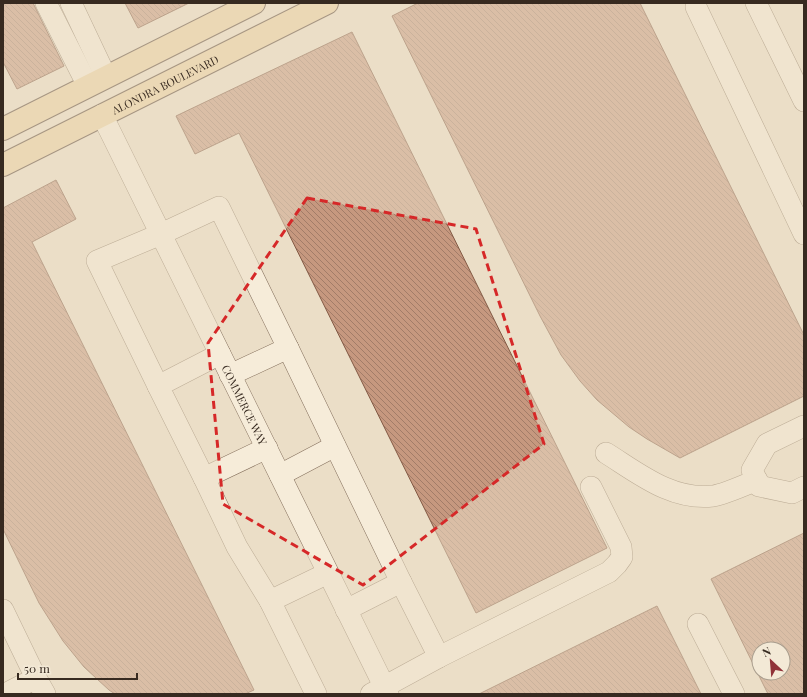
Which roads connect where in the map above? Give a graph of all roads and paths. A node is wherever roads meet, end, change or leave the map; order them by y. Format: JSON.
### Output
{"nodes":[{"id":1,"x":46,"y":3,"type":"edge"},
{"id":2,"x":71,"y":3,"type":"edge"},
{"id":3,"x":254,"y":3,"type":"edge"},
{"id":4,"x":327,"y":3,"type":"edge"},
{"id":5,"x":756,"y":3,"type":"edge"},
{"id":6,"x":698,"y":4,"type":"edge"},
{"id":7,"x":97,"y":82,"type":"junction"},
{"id":8,"x":804,"y":101,"type":"edge"},
{"id":9,"x":102,"y":115,"type":"junction"},
{"id":10,"x":3,"y":128,"type":"edge"},
{"id":11,"x":5,"y":160,"type":"edge"},
{"id":12,"x":161,"y":234,"type":"junction"},
{"id":13,"x":804,"y":234,"type":"edge"},
{"id":14,"x":288,"y":348,"type":"junction"},
{"id":15,"x":220,"y":354,"type":"junction"},
{"id":16,"x":230,"y":375,"type":"junction"},
{"id":17,"x":158,"y":386,"type":"junction"},
{"id":18,"x":804,"y":426,"type":"edge"},
{"id":19,"x":335,"y":446,"type":"junction"},
{"id":20,"x":267,"y":448,"type":"junction"},
{"id":21,"x":606,"y":453,"type":"dead end"},
{"id":22,"x":280,"y":475,"type":"junction"},
{"id":23,"x":204,"y":478,"type":"junction"},
{"id":24,"x":757,"y":480,"type":"junction"},
{"id":25,"x":804,"y":487,"type":"edge"},
{"id":26,"x":591,"y":488,"type":"dead end"},
{"id":27,"x":328,"y":574,"type":"junction"},
{"id":28,"x":401,"y":582,"type":"junction"},
{"id":29,"x":270,"y":602,"type":"junction"},
{"id":30,"x":3,"y":610,"type":"edge"},
{"id":31,"x":346,"y":610,"type":"junction"},
{"id":32,"x":698,"y":624,"type":"dead end"},
{"id":33,"x":439,"y":657,"type":"junction"},
{"id":34,"x":41,"y":686,"type":"edge"},
{"id":35,"x":381,"y":692,"type":"edge"},
{"id":36,"x":5,"y":694,"type":"edge"},
{"id":37,"x":316,"y":694,"type":"edge"},
{"id":38,"x":734,"y":694,"type":"edge"}],
"edges":[{"from":1,"to":7,"type":"street"},
{"from":2,"to":7,"type":"street"},
{"from":3,"to":7,"type":"main road"},
{"from":4,"to":9,"type":"main road","name":"ALONDRA BOULEVARD"},
{"from":5,"to":8,"type":"street"},
{"from":6,"to":13,"type":"street"},
{"from":7,"to":10,"type":"main road"},
{"from":9,"to":11,"type":"main road","name":"ALONDRA BOULEVARD"},
{"from":9,"to":12,"type":"street","name":"COMMERCE WAY"},
{"from":12,"to":14,"type":"street"},
{"from":12,"to":15,"type":"street","name":"COMMERCE WAY"},
{"from":12,"to":17,"type":"street"},
{"from":14,"to":16,"type":"street"},
{"from":14,"to":19,"type":"street"},
{"from":15,"to":16,"type":"street","name":"COMMERCE WAY"},
{"from":15,"to":17,"type":"street"},
{"from":16,"to":20,"type":"street","name":"COMMERCE WAY"},
{"from":17,"to":23,"type":"street"},
{"from":18,"to":24,"type":"street"},
{"from":19,"to":22,"type":"street"},
{"from":19,"to":28,"type":"street"},
{"from":20,"to":22,"type":"street","name":"COMMERCE WAY"},
{"from":20,"to":23,"type":"street"},
{"from":21,"to":24,"type":"street"},
{"from":22,"to":27,"type":"street","name":"COMMERCE WAY"},
{"from":23,"to":29,"type":"street"},
{"from":24,"to":25,"type":"street"},
{"from":26,"to":33,"type":"street"},
{"from":27,"to":29,"type":"street"},
{"from":27,"to":31,"type":"street","name":"COMMERCE WAY"},
{"from":28,"to":31,"type":"street"},
{"from":28,"to":33,"type":"street"},
{"from":29,"to":37,"type":"street"},
{"from":30,"to":34,"type":"street"},
{"from":31,"to":35,"type":"street","name":"COMMERCE WAY"},
{"from":32,"to":38,"type":"street"},
{"from":33,"to":35,"type":"street"},
{"from":34,"to":36,"type":"street"}]}
